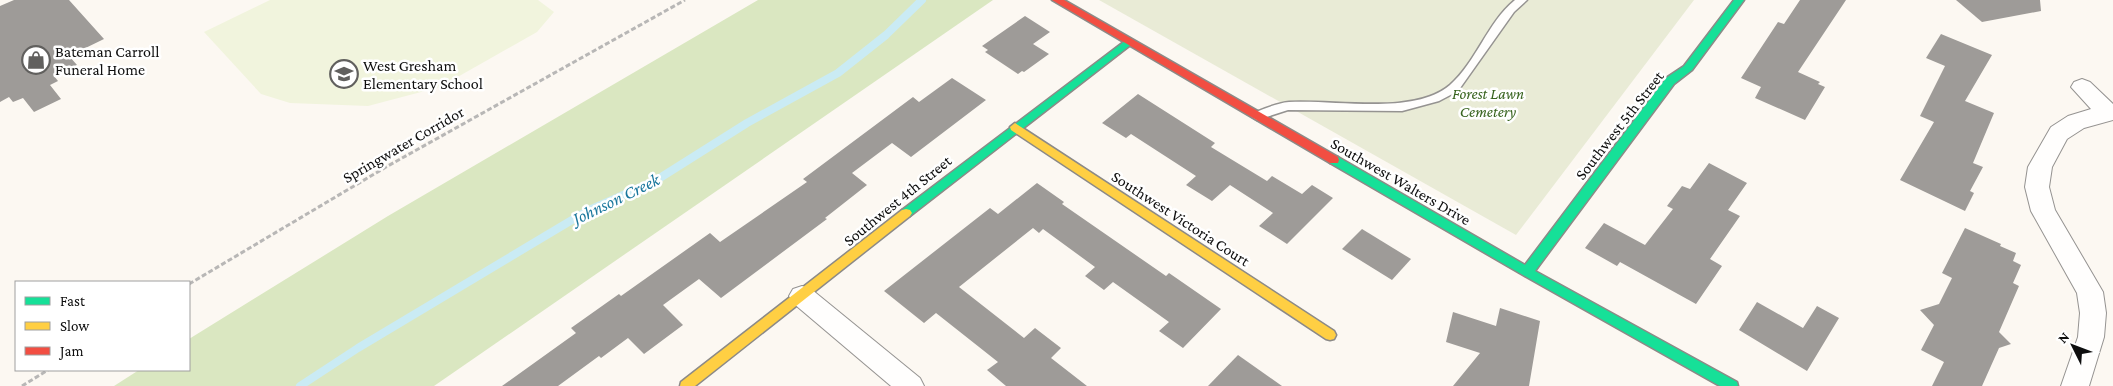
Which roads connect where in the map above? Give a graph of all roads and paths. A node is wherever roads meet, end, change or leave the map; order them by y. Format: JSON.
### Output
{"nodes":[{"id":1,"x":685,"y":0,"type":"edge"},
{"id":2,"x":1522,"y":0,"type":"edge"},
{"id":3,"x":1739,"y":0,"type":"edge"},
{"id":4,"x":1064,"y":1,"type":"edge"},
{"id":5,"x":1129,"y":41,"type":"junction"},
{"id":6,"x":2082,"y":86,"type":"dead end"},
{"id":7,"x":2110,"y":112,"type":"edge"},
{"id":8,"x":1258,"y":116,"type":"junction"},
{"id":9,"x":1015,"y":127,"type":"junction"},
{"id":10,"x":1527,"y":272,"type":"junction"},
{"id":11,"x":190,"y":283,"type":"edge"},
{"id":12,"x":802,"y":296,"type":"junction"},
{"id":13,"x":1330,"y":336,"type":"dead end"},
{"id":14,"x":46,"y":371,"type":"edge"},
{"id":15,"x":22,"y":386,"type":"edge"},
{"id":16,"x":686,"y":386,"type":"edge"},
{"id":17,"x":910,"y":386,"type":"edge"},
{"id":18,"x":1732,"y":386,"type":"edge"},
{"id":19,"x":2075,"y":386,"type":"edge"}],
"edges":[{"from":1,"to":11,"type":"path","name":"Springwater Corridor"},
{"from":2,"to":8,"type":"lane"},
{"from":3,"to":10,"type":"street","name":"Southwest 5th Street"},
{"from":4,"to":5,"type":"street","name":"Southwest Walters Drive"},
{"from":5,"to":8,"type":"street","name":"Southwest Walters Drive"},
{"from":5,"to":9,"type":"street","name":"Southwest 4th Street"},
{"from":6,"to":7,"type":"street"},
{"from":7,"to":19,"type":"street"},
{"from":8,"to":10,"type":"street","name":"Southwest Walters Drive"},
{"from":9,"to":12,"type":"street","name":"Southwest 4th Street"},
{"from":9,"to":13,"type":"street","name":"Southwest Victoria Court"},
{"from":10,"to":18,"type":"street","name":"Southwest Walters Drive"},
{"from":12,"to":16,"type":"street","name":"Southwest 4th Street"},
{"from":12,"to":17,"type":"street"},
{"from":14,"to":15,"type":"path"}]}
